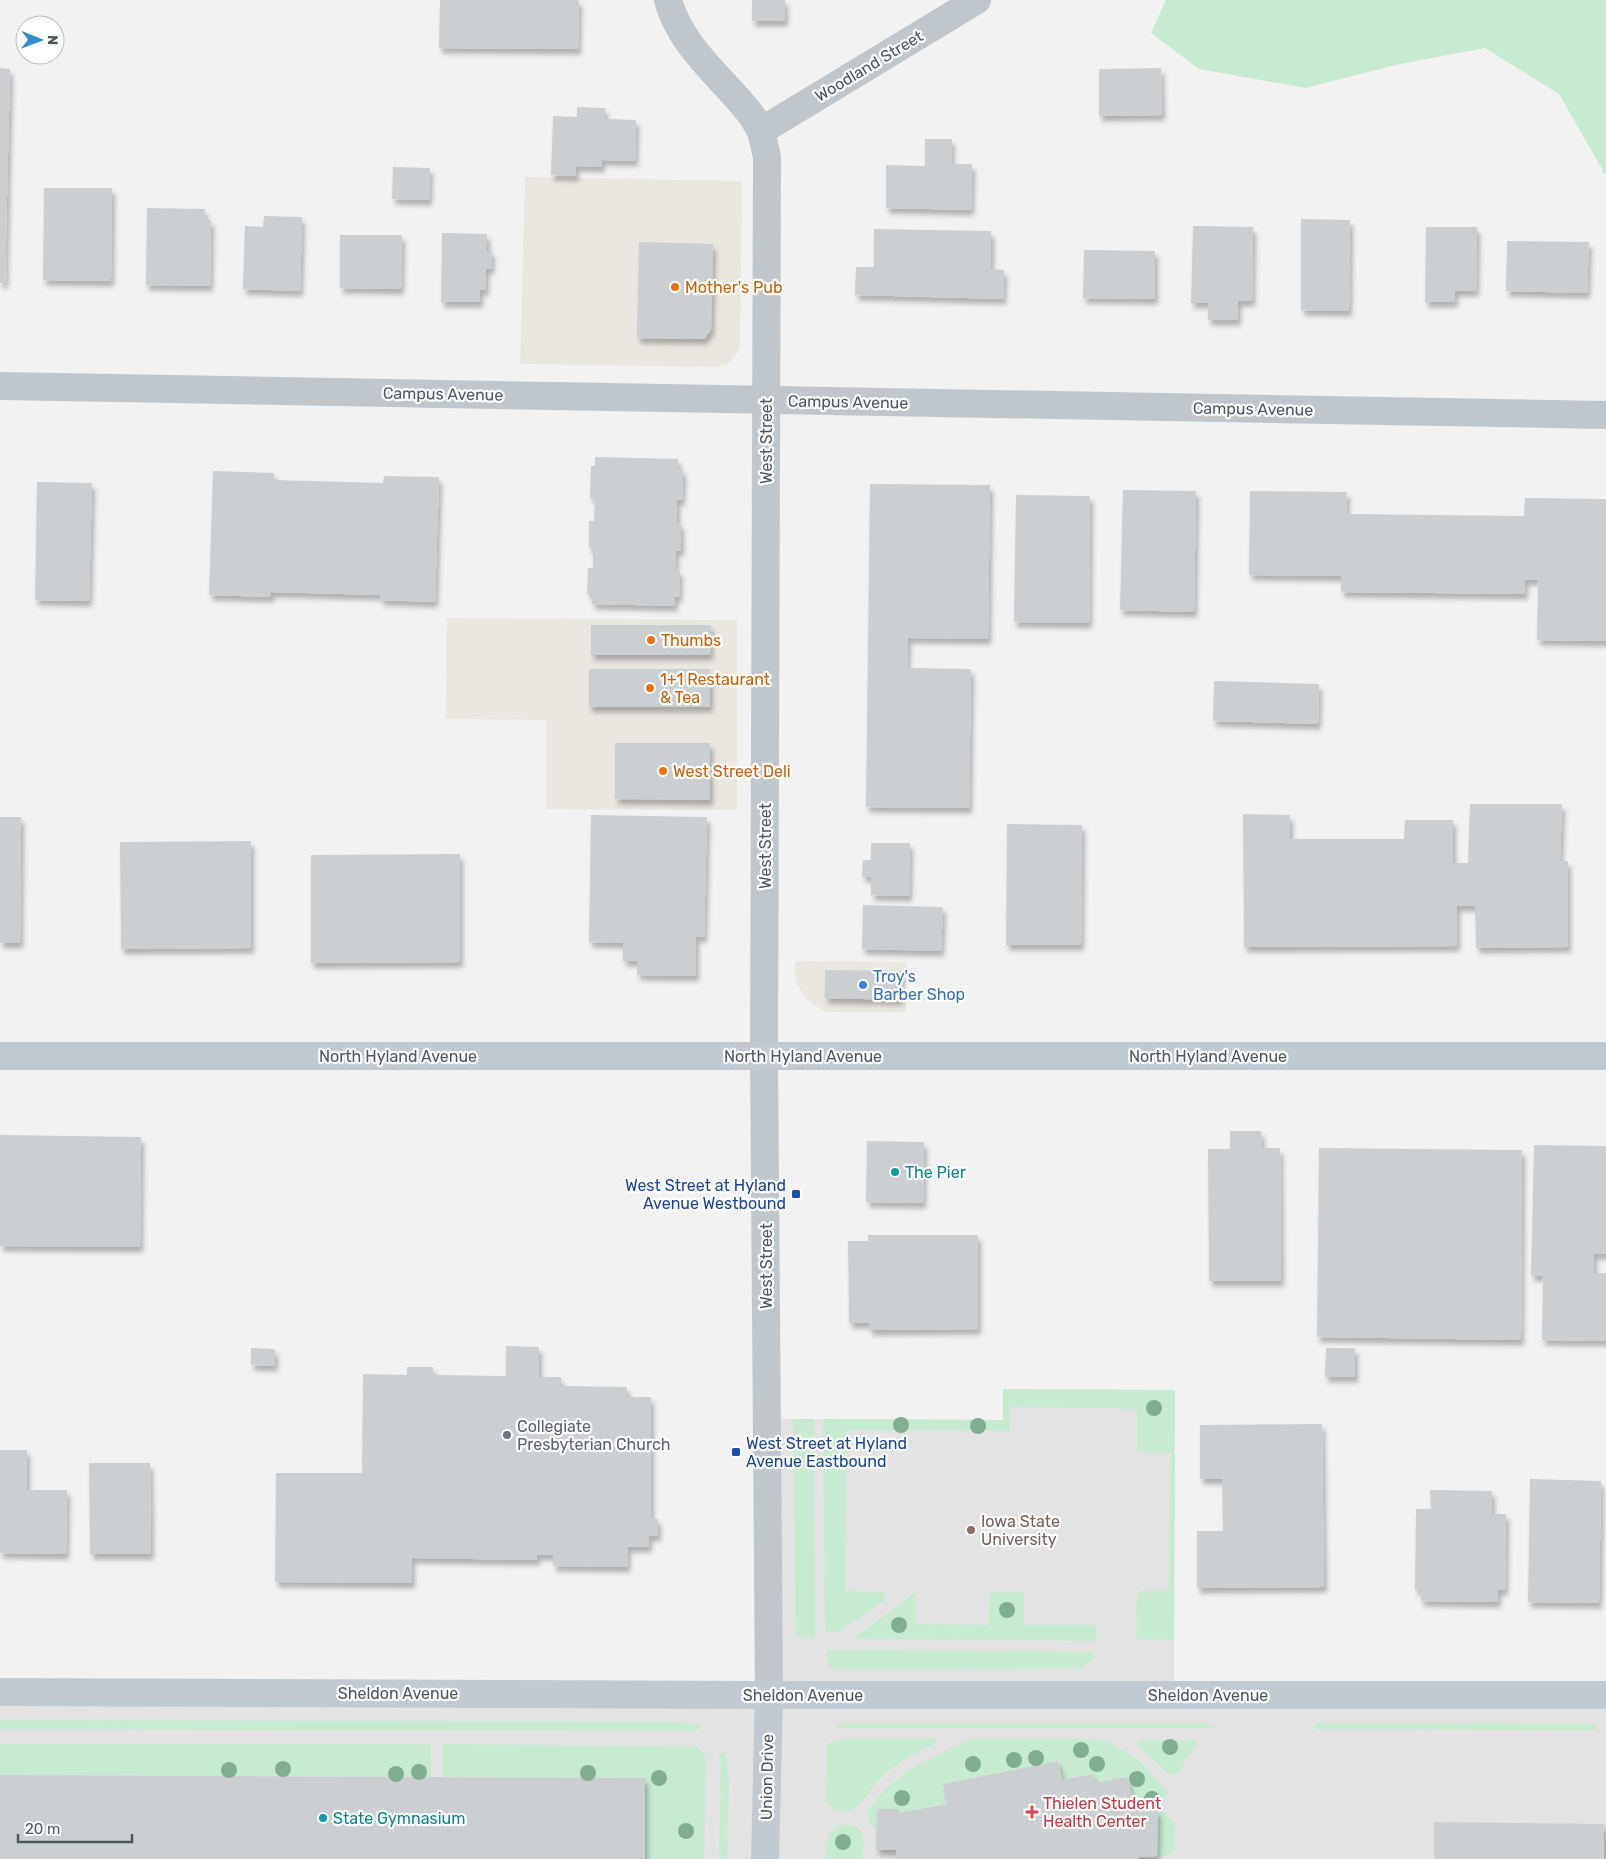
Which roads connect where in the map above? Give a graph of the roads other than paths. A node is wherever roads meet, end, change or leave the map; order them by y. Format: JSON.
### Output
{"nodes":[{"id":1,"x":668,"y":0,"type":"edge"},
{"id":2,"x":977,"y":0,"type":"edge"},
{"id":3,"x":761,"y":131,"type":"junction"},
{"id":4,"x":0,"y":386,"type":"edge"},
{"id":5,"x":767,"y":400,"type":"junction"},
{"id":6,"x":1606,"y":415,"type":"edge"},
{"id":7,"x":0,"y":1056,"type":"edge"},
{"id":8,"x":764,"y":1056,"type":"junction"},
{"id":9,"x":1606,"y":1056,"type":"edge"},
{"id":10,"x":0,"y":1692,"type":"edge"},
{"id":11,"x":769,"y":1695,"type":"junction"},
{"id":12,"x":1606,"y":1695,"type":"edge"},
{"id":13,"x":765,"y":1859,"type":"edge"}],
"edges":[{"from":1,"to":3,"type":"street","name":"West Street"},
{"from":2,"to":3,"type":"street","name":"Woodland Street"},
{"from":3,"to":5,"type":"street","name":"West Street"},
{"from":4,"to":5,"type":"street","name":"Campus Avenue"},
{"from":5,"to":6,"type":"street","name":"Campus Avenue"},
{"from":5,"to":8,"type":"street","name":"West Street"},
{"from":7,"to":8,"type":"street","name":"North Hyland Avenue"},
{"from":8,"to":9,"type":"street","name":"North Hyland Avenue"},
{"from":8,"to":11,"type":"street","name":"West Street"},
{"from":10,"to":11,"type":"street","name":"Sheldon Avenue"},
{"from":11,"to":12,"type":"street","name":"Sheldon Avenue"},
{"from":11,"to":13,"type":"street","name":"Union Drive"}]}
